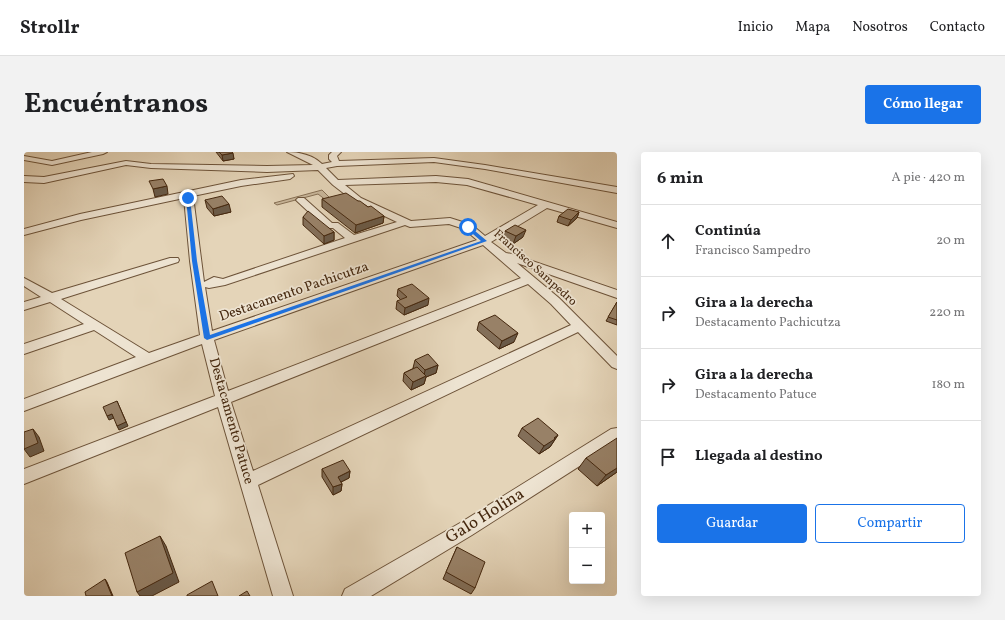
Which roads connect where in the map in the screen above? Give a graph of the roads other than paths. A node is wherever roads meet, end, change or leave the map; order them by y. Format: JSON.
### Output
{"nodes":[{"id":1,"x":103,"y":152,"type":"edge"},
{"id":2,"x":291,"y":152,"type":"edge"},
{"id":3,"x":337,"y":152,"type":"edge"},
{"id":4,"x":24,"y":158,"type":"edge"},
{"id":5,"x":337,"y":164,"type":"junction"},
{"id":6,"x":322,"y":169,"type":"junction"},
{"id":7,"x":24,"y":179,"type":"edge"},
{"id":8,"x":336,"y":183,"type":"junction"},
{"id":9,"x":617,"y":190,"type":"edge"},
{"id":10,"x":188,"y":195,"type":"junction"},
{"id":11,"x":301,"y":200,"type":"dead end"},
{"id":12,"x":546,"y":204,"type":"junction"},
{"id":13,"x":406,"y":222,"type":"junction"},
{"id":14,"x":617,"y":225,"type":"edge"},
{"id":15,"x":24,"y":232,"type":"edge"},
{"id":16,"x":353,"y":239,"type":"junction"},
{"id":17,"x":485,"y":241,"type":"junction"},
{"id":18,"x":499,"y":252,"type":"junction"},
{"id":19,"x":174,"y":260,"type":"dead end"},
{"id":20,"x":530,"y":279,"type":"junction"},
{"id":21,"x":24,"y":281,"type":"edge"},
{"id":22,"x":221,"y":283,"type":"dead end"},
{"id":23,"x":617,"y":294,"type":"edge"},
{"id":24,"x":52,"y":298,"type":"junction"},
{"id":25,"x":24,"y":306,"type":"edge"},
{"id":26,"x":95,"y":325,"type":"junction"},
{"id":27,"x":580,"y":326,"type":"junction"},
{"id":28,"x":207,"y":338,"type":"junction"},
{"id":29,"x":24,"y":349,"type":"edge"},
{"id":30,"x":148,"y":358,"type":"junction"},
{"id":31,"x":617,"y":364,"type":"edge"},
{"id":32,"x":223,"y":399,"type":"junction"},
{"id":33,"x":24,"y":405,"type":"edge"},
{"id":34,"x":617,"y":434,"type":"edge"},
{"id":35,"x":24,"y":477,"type":"edge"},
{"id":36,"x":248,"y":482,"type":"junction"},
{"id":37,"x":283,"y":596,"type":"edge"},
{"id":38,"x":352,"y":596,"type":"edge"}],
"edges":[{"from":1,"to":4,"type":"street"},
{"from":2,"to":6,"type":"street","name":"Francisco Sampedro"},
{"from":3,"to":5,"type":"street"},
{"from":5,"to":6,"type":"street"},
{"from":5,"to":9,"type":"street"},
{"from":6,"to":7,"type":"street"},
{"from":6,"to":8,"type":"street","name":"Francisco Sampedro"},
{"from":6,"to":10,"type":"street"},
{"from":8,"to":12,"type":"street"},
{"from":8,"to":13,"type":"street","name":"Francisco Sampedro"},
{"from":10,"to":15,"type":"street"},
{"from":10,"to":28,"type":"street","name":"Destacamento Patuce"},
{"from":11,"to":16,"type":"street"},
{"from":12,"to":14,"type":"street"},
{"from":12,"to":17,"type":"street","name":"Destacamento Pachicutza"},
{"from":13,"to":16,"type":"street"},
{"from":13,"to":17,"type":"street","name":"Francisco Sampedro"},
{"from":16,"to":22,"type":"street"},
{"from":17,"to":18,"type":"street","name":"Francisco Sampedro"},
{"from":17,"to":28,"type":"street","name":"Destacamento Pachicutza"},
{"from":18,"to":20,"type":"street","name":"Francisco Sampedro"},
{"from":18,"to":23,"type":"street"},
{"from":19,"to":24,"type":"street"},
{"from":20,"to":27,"type":"street","name":"Francisco Sampedro"},
{"from":20,"to":32,"type":"street"},
{"from":21,"to":24,"type":"street"},
{"from":24,"to":25,"type":"street"},
{"from":24,"to":26,"type":"street"},
{"from":26,"to":29,"type":"street"},
{"from":26,"to":30,"type":"street"},
{"from":27,"to":31,"type":"street","name":"Francisco Sampedro"},
{"from":27,"to":36,"type":"street"},
{"from":28,"to":30,"type":"street","name":"Destacamento Pachicutza"},
{"from":28,"to":32,"type":"street","name":"Destacamento Patuce"},
{"from":30,"to":33,"type":"street","name":"Destacamento Pachicutza"},
{"from":32,"to":35,"type":"street"},
{"from":32,"to":36,"type":"street","name":"Destacamento Patuce"},
{"from":34,"to":38,"type":"street","name":"Galo Holina"},
{"from":36,"to":37,"type":"street","name":"Destacamento Patuce"}]}
